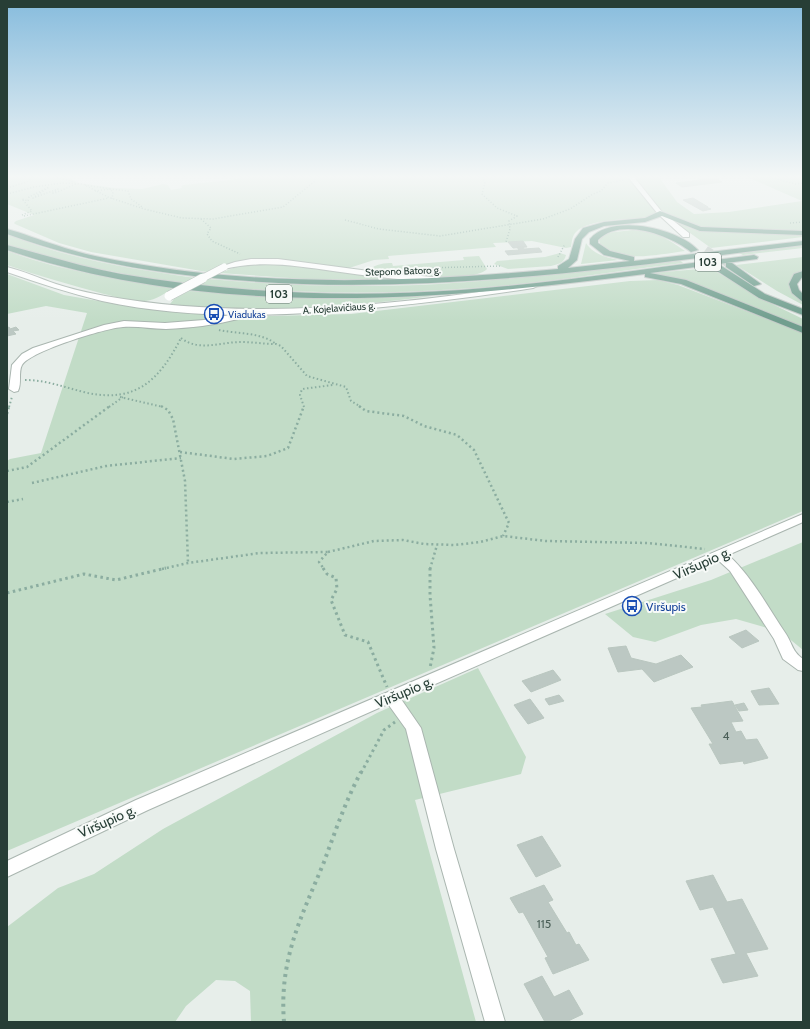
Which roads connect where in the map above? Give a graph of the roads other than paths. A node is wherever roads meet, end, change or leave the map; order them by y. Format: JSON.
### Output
{"nodes":[{"id":1,"x":603,"y":225,"type":"edge"},
{"id":2,"x":655,"y":225,"type":"edge"},
{"id":3,"x":674,"y":225,"type":"edge"},
{"id":4,"x":690,"y":225,"type":"edge"},
{"id":5,"x":7,"y":231,"type":"edge"},
{"id":6,"x":803,"y":233,"type":"edge"},
{"id":7,"x":686,"y":235,"type":"junction"},
{"id":8,"x":803,"y":243,"type":"edge"},
{"id":9,"x":7,"y":247,"type":"edge"},
{"id":10,"x":706,"y":249,"type":"tunnel mouth"},
{"id":11,"x":694,"y":250,"type":"tunnel mouth"},
{"id":12,"x":803,"y":250,"type":"edge"},
{"id":13,"x":664,"y":259,"type":"junction"},
{"id":14,"x":729,"y":265,"type":"tunnel mouth"},
{"id":15,"x":717,"y":267,"type":"tunnel mouth"},
{"id":16,"x":7,"y":270,"type":"edge"},
{"id":17,"x":544,"y":273,"type":"junction"},
{"id":18,"x":803,"y":273,"type":"edge"},
{"id":19,"x":613,"y":274,"type":"junction"},
{"id":20,"x":459,"y":280,"type":"junction"},
{"id":21,"x":555,"y":282,"type":"junction"},
{"id":22,"x":803,"y":299,"type":"edge"},
{"id":23,"x":153,"y":306,"type":"junction"},
{"id":24,"x":188,"y":310,"type":"junction"},
{"id":25,"x":803,"y":311,"type":"edge"},
{"id":26,"x":255,"y":312,"type":"junction"},
{"id":27,"x":184,"y":325,"type":"junction"},
{"id":28,"x":803,"y":330,"type":"edge"},
{"id":29,"x":14,"y":385,"type":"road end"},
{"id":30,"x":803,"y":518,"type":"edge"},
{"id":31,"x":720,"y":555,"type":"junction"},
{"id":32,"x":803,"y":666,"type":"edge"},
{"id":33,"x":392,"y":698,"type":"junction"},
{"id":34,"x":7,"y":869,"type":"edge"},
{"id":35,"x":495,"y":1022,"type":"edge"}],
"edges":[{"from":1,"to":17,"type":"main road"},
{"from":2,"to":7,"type":"main road"},
{"from":3,"to":7,"type":"street"},
{"from":4,"to":6,"type":"main road"},
{"from":5,"to":20,"type":"main road","name":"Stepono Batoro g.","number":"103"},
{"from":7,"to":10,"type":"main road"},
{"from":8,"to":13,"type":"main road","name":"Stepono Batoro g.","number":"103"},
{"from":9,"to":21,"type":"main road","name":"Stepono Batoro g.","number":"103"},
{"from":11,"to":13,"type":"main road"},
{"from":12,"to":19,"type":"main road","name":"Stepono Batoro g.","number":"103"},
{"from":13,"to":17,"type":"main road","name":"Stepono Batoro g.","number":"103"},
{"from":14,"to":25,"type":"main road"},
{"from":15,"to":25,"type":"main road"},
{"from":16,"to":23,"type":"street","name":"A. Kojelavičiaus g."},
{"from":17,"to":20,"type":"main road","name":"Stepono Batoro g.","number":"103"},
{"from":18,"to":22,"type":"main road"},
{"from":19,"to":21,"type":"main road","name":"Stepono Batoro g.","number":"103"},
{"from":19,"to":28,"type":"main road"},
{"from":20,"to":23,"type":"street","bridge":true},
{"from":21,"to":26,"type":"street","name":"A. Kojelavičiaus g."},
{"from":23,"to":24,"type":"street","name":"A. Kojelavičiaus g."},
{"from":24,"to":26,"type":"street","name":"A. Kojelavičiaus g."},
{"from":24,"to":27,"type":"street"},
{"from":26,"to":27,"type":"street"},
{"from":27,"to":29,"type":"street"},
{"from":30,"to":31,"type":"street","name":"Viršupio g."},
{"from":31,"to":32,"type":"street"},
{"from":31,"to":33,"type":"street","name":"Viršupio g."},
{"from":33,"to":34,"type":"street","name":"Viršupio g."},
{"from":33,"to":35,"type":"street"}]}
